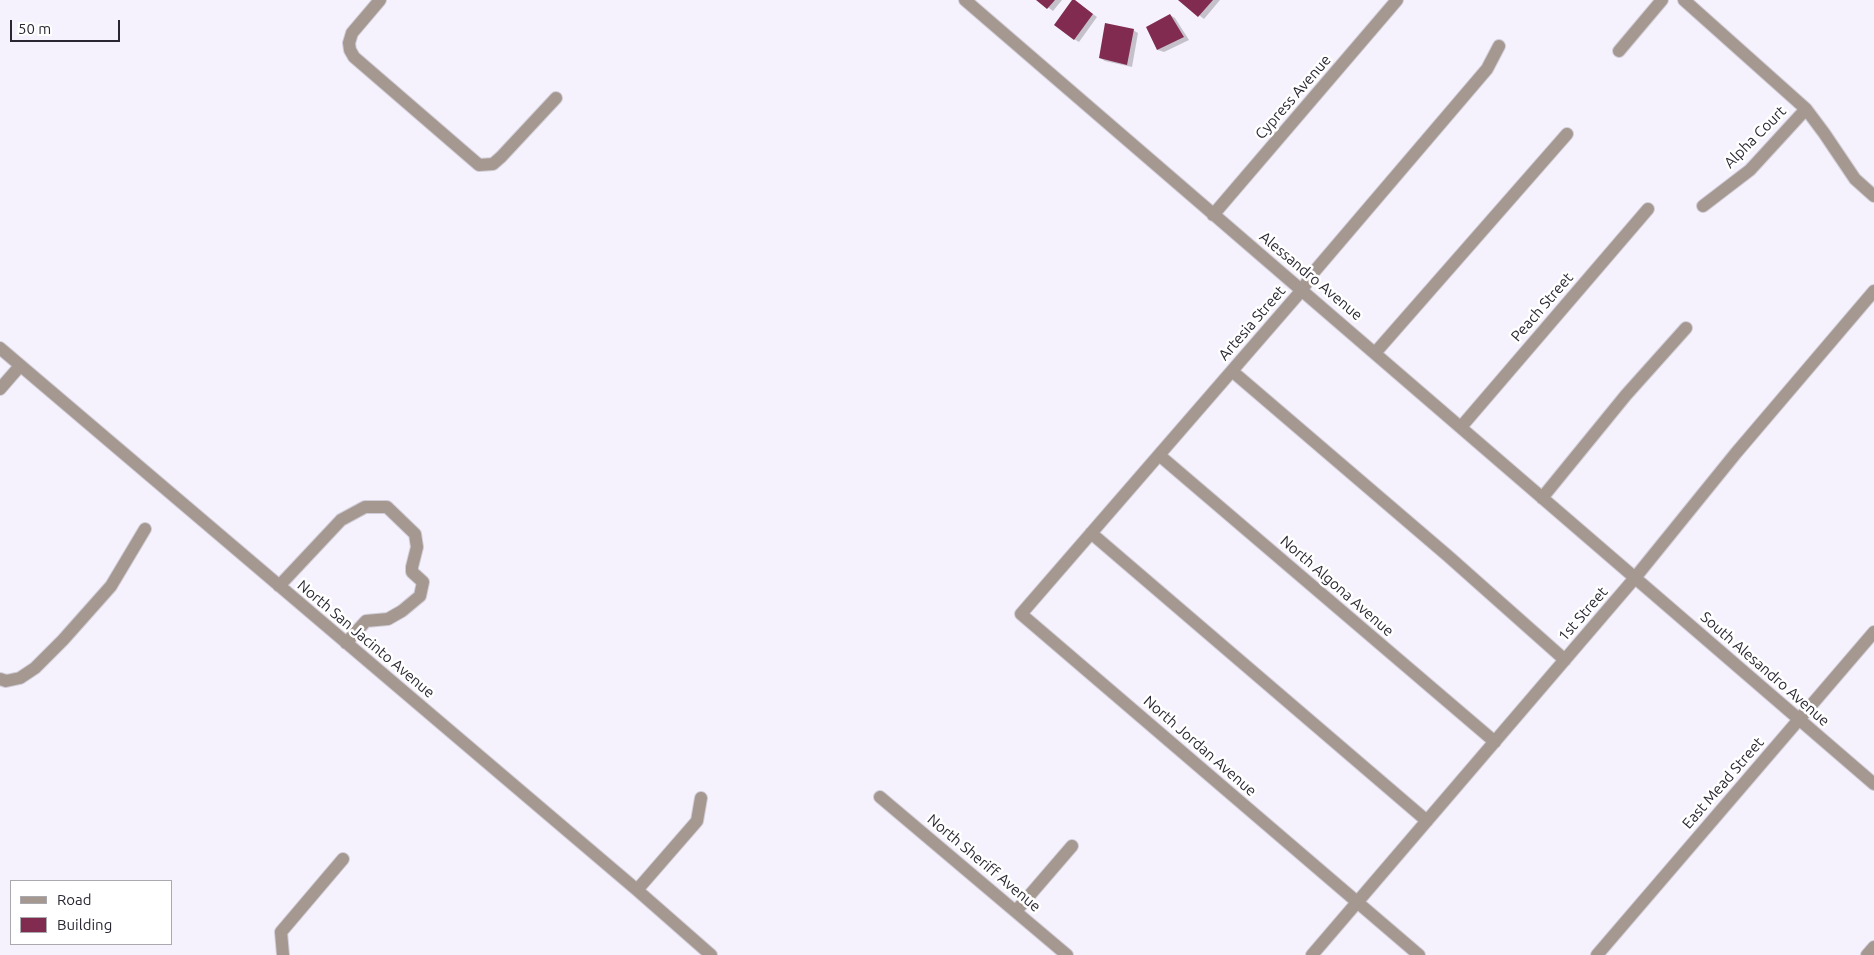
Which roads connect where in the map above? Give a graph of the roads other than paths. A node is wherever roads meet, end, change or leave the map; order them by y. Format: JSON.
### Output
{"nodes":[{"id":1,"x":380,"y":0,"type":"edge"},
{"id":2,"x":965,"y":0,"type":"edge"},
{"id":3,"x":1397,"y":0,"type":"edge"},
{"id":4,"x":1662,"y":0,"type":"edge"},
{"id":5,"x":1684,"y":0,"type":"edge"},
{"id":6,"x":1499,"y":46,"type":"dead end"},
{"id":7,"x":1619,"y":51,"type":"dead end"},
{"id":8,"x":556,"y":98,"type":"dead end"},
{"id":9,"x":1806,"y":109,"type":"junction"},
{"id":10,"x":1567,"y":134,"type":"dead end"},
{"id":11,"x":1874,"y":196,"type":"edge"},
{"id":12,"x":1703,"y":206,"type":"dead end"},
{"id":13,"x":1648,"y":209,"type":"dead end"},
{"id":14,"x":1213,"y":215,"type":"junction"},
{"id":15,"x":1302,"y":290,"type":"junction"},
{"id":16,"x":1874,"y":291,"type":"edge"},
{"id":17,"x":1686,"y":328,"type":"dead end"},
{"id":18,"x":0,"y":348,"type":"edge"},
{"id":19,"x":1375,"y":353,"type":"junction"},
{"id":20,"x":20,"y":366,"type":"junction"},
{"id":21,"x":1232,"y":371,"type":"junction"},
{"id":22,"x":0,"y":389,"type":"edge"},
{"id":23,"x":1461,"y":427,"type":"junction"},
{"id":24,"x":1159,"y":455,"type":"junction"},
{"id":25,"x":1542,"y":498,"type":"junction"},
{"id":26,"x":145,"y":529,"type":"dead end"},
{"id":27,"x":1091,"y":533,"type":"junction"},
{"id":28,"x":1634,"y":579,"type":"junction"},
{"id":29,"x":279,"y":586,"type":"junction"},
{"id":30,"x":1021,"y":614,"type":"joint"},
{"id":31,"x":1874,"y":632,"type":"edge"},
{"id":32,"x":346,"y":643,"type":"junction"},
{"id":33,"x":1565,"y":660,"type":"junction"},
{"id":34,"x":0,"y":679,"type":"edge"},
{"id":35,"x":1799,"y":720,"type":"junction"},
{"id":36,"x":1494,"y":742,"type":"junction"},
{"id":37,"x":1874,"y":784,"type":"edge"},
{"id":38,"x":880,"y":797,"type":"dead end"},
{"id":39,"x":701,"y":798,"type":"dead end"},
{"id":40,"x":1427,"y":821,"type":"junction"},
{"id":41,"x":1072,"y":846,"type":"dead end"},
{"id":42,"x":342,"y":859,"type":"dead end"},
{"id":43,"x":637,"y":890,"type":"junction"},
{"id":44,"x":1357,"y":902,"type":"junction"},
{"id":45,"x":1016,"y":912,"type":"junction"},
{"id":46,"x":1874,"y":947,"type":"edge"},
{"id":47,"x":283,"y":955,"type":"edge"},
{"id":48,"x":711,"y":955,"type":"edge"},
{"id":49,"x":1067,"y":955,"type":"edge"},
{"id":50,"x":1312,"y":955,"type":"edge"},
{"id":51,"x":1419,"y":955,"type":"edge"},
{"id":52,"x":1597,"y":955,"type":"edge"},
{"id":53,"x":1867,"y":955,"type":"edge"}],
"edges":[{"from":1,"to":8,"type":"street"},
{"from":2,"to":14,"type":"street","name":"Alessandro Avenue"},
{"from":3,"to":14,"type":"street","name":"Cypress Avenue"},
{"from":4,"to":7,"type":"street"},
{"from":5,"to":9,"type":"street"},
{"from":6,"to":15,"type":"street","name":"Artesia Street"},
{"from":9,"to":11,"type":"street"},
{"from":9,"to":12,"type":"street","name":"Alpha Court"},
{"from":10,"to":19,"type":"street"},
{"from":13,"to":23,"type":"street","name":"Peach Street"},
{"from":14,"to":15,"type":"street","name":"Alessandro Avenue"},
{"from":15,"to":19,"type":"street","name":"Alessandro Avenue"},
{"from":15,"to":21,"type":"street","name":"Artesia Street"},
{"from":16,"to":28,"type":"street","name":"1st Street"},
{"from":17,"to":25,"type":"street"},
{"from":18,"to":20,"type":"street","name":"North San Jacinto Avenue"},
{"from":19,"to":23,"type":"street","name":"Alessandro Avenue"},
{"from":20,"to":22,"type":"street"},
{"from":20,"to":29,"type":"street","name":"North San Jacinto Avenue"},
{"from":21,"to":24,"type":"street","name":"Artesia Street"},
{"from":21,"to":33,"type":"street"},
{"from":23,"to":25,"type":"street","name":"Alessandro Avenue"},
{"from":24,"to":27,"type":"street","name":"Artesia Street"},
{"from":24,"to":36,"type":"street","name":"North Algona Avenue"},
{"from":25,"to":28,"type":"street","name":"Alessandro Avenue"},
{"from":26,"to":34,"type":"street"},
{"from":27,"to":30,"type":"street","name":"Artesia Street"},
{"from":27,"to":40,"type":"street"},
{"from":28,"to":33,"type":"street","name":"1st Street"},
{"from":28,"to":35,"type":"street","name":"South Alesandro Avenue"},
{"from":29,"to":32,"type":"street","name":"North San Jacinto Avenue"},
{"from":29,"to":32,"type":"street"},
{"from":30,"to":44,"type":"street","name":"North Jordan Avenue"},
{"from":31,"to":35,"type":"street","name":"East Mead Street"},
{"from":32,"to":43,"type":"street","name":"North San Jacinto Avenue"},
{"from":33,"to":36,"type":"street","name":"1st Street"},
{"from":35,"to":37,"type":"street","name":"South Alesandro Avenue"},
{"from":35,"to":52,"type":"street","name":"East Mead Street"},
{"from":36,"to":40,"type":"street","name":"1st Street"},
{"from":38,"to":45,"type":"street","name":"North Sheriff Avenue"},
{"from":39,"to":43,"type":"street"},
{"from":40,"to":44,"type":"street","name":"1st Street"},
{"from":41,"to":45,"type":"street"},
{"from":42,"to":47,"type":"street"},
{"from":43,"to":48,"type":"street","name":"North San Jacinto Avenue"},
{"from":44,"to":50,"type":"street","name":"1st Street"},
{"from":44,"to":51,"type":"street","name":"North Jordan Avenue"},
{"from":45,"to":49,"type":"street","name":"North Sheriff Avenue"},
{"from":46,"to":53,"type":"street"}]}
